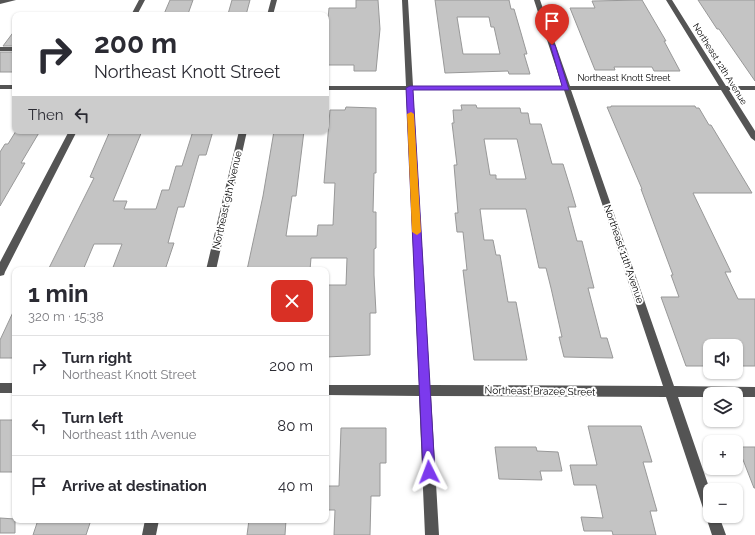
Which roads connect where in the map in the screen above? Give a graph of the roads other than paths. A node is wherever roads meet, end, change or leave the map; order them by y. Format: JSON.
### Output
{"nodes":[{"id":1,"x":13,"y":0,"type":"edge"},
{"id":2,"x":142,"y":0,"type":"edge"},
{"id":3,"x":274,"y":0,"type":"edge"},
{"id":4,"x":405,"y":0,"type":"edge"},
{"id":5,"x":537,"y":0,"type":"edge"},
{"id":6,"x":669,"y":0,"type":"edge"},
{"id":7,"x":2,"y":5,"type":"edge"},
{"id":8,"x":136,"y":12,"type":"edge"},
{"id":9,"x":271,"y":12,"type":"edge"},
{"id":10,"x":0,"y":49,"type":"edge"},
{"id":11,"x":12,"y":49,"type":"edge"},
{"id":12,"x":12,"y":85,"type":"edge"},
{"id":13,"x":0,"y":87,"type":"edge"},
{"id":14,"x":329,"y":88,"type":"edge"},
{"id":15,"x":410,"y":88,"type":"junction"},
{"id":16,"x":567,"y":88,"type":"junction"},
{"id":17,"x":724,"y":88,"type":"junction"},
{"id":18,"x":755,"y":88,"type":"edge"},
{"id":19,"x":72,"y":134,"type":"edge"},
{"id":20,"x":242,"y":134,"type":"edge"},
{"id":21,"x":755,"y":138,"type":"edge"},
{"id":22,"x":212,"y":267,"type":"edge"},
{"id":23,"x":0,"y":272,"type":"edge"},
{"id":24,"x":0,"y":388,"type":"edge"},
{"id":25,"x":12,"y":388,"type":"edge"},
{"id":26,"x":329,"y":390,"type":"edge"},
{"id":27,"x":424,"y":390,"type":"junction"},
{"id":28,"x":671,"y":392,"type":"junction"},
{"id":29,"x":755,"y":392,"type":"edge"},
{"id":30,"x":703,"y":488,"type":"edge"},
{"id":31,"x":151,"y":523,"type":"edge"},
{"id":32,"x":715,"y":523,"type":"edge"},
{"id":33,"x":149,"y":535,"type":"edge"},
{"id":34,"x":432,"y":535,"type":"edge"},
{"id":35,"x":719,"y":535,"type":"edge"}],
"edges":[{"from":1,"to":7,"type":"street"},
{"from":2,"to":8,"type":"street"},
{"from":3,"to":9,"type":"street"},
{"from":4,"to":15,"type":"street"},
{"from":5,"to":16,"type":"street","name":"Northeast 11th Avenue"},
{"from":6,"to":17,"type":"street","name":"Northeast 12th Avenue"},
{"from":10,"to":11,"type":"street"},
{"from":12,"to":13,"type":"street"},
{"from":14,"to":15,"type":"street","name":"Northeast Knott Street"},
{"from":15,"to":16,"type":"street","name":"Northeast Knott Street"},
{"from":15,"to":27,"type":"street"},
{"from":16,"to":17,"type":"street","name":"Northeast Knott Street"},
{"from":16,"to":28,"type":"street","name":"Northeast 11th Avenue"},
{"from":17,"to":18,"type":"street","name":"Northeast Knott Street"},
{"from":17,"to":21,"type":"street","name":"Northeast 12th Avenue"},
{"from":19,"to":23,"type":"street"},
{"from":20,"to":22,"type":"street","name":"Northeast 9th Avenue"},
{"from":24,"to":25,"type":"street"},
{"from":26,"to":27,"type":"street","name":"Northeast Brazee Street"},
{"from":27,"to":28,"type":"street","name":"Northeast Brazee Street"},
{"from":27,"to":34,"type":"street"},
{"from":28,"to":29,"type":"street","name":"Northeast Brazee Street"},
{"from":28,"to":30,"type":"street","name":"Northeast 11th Avenue"},
{"from":31,"to":33,"type":"street"},
{"from":32,"to":35,"type":"street"}]}
